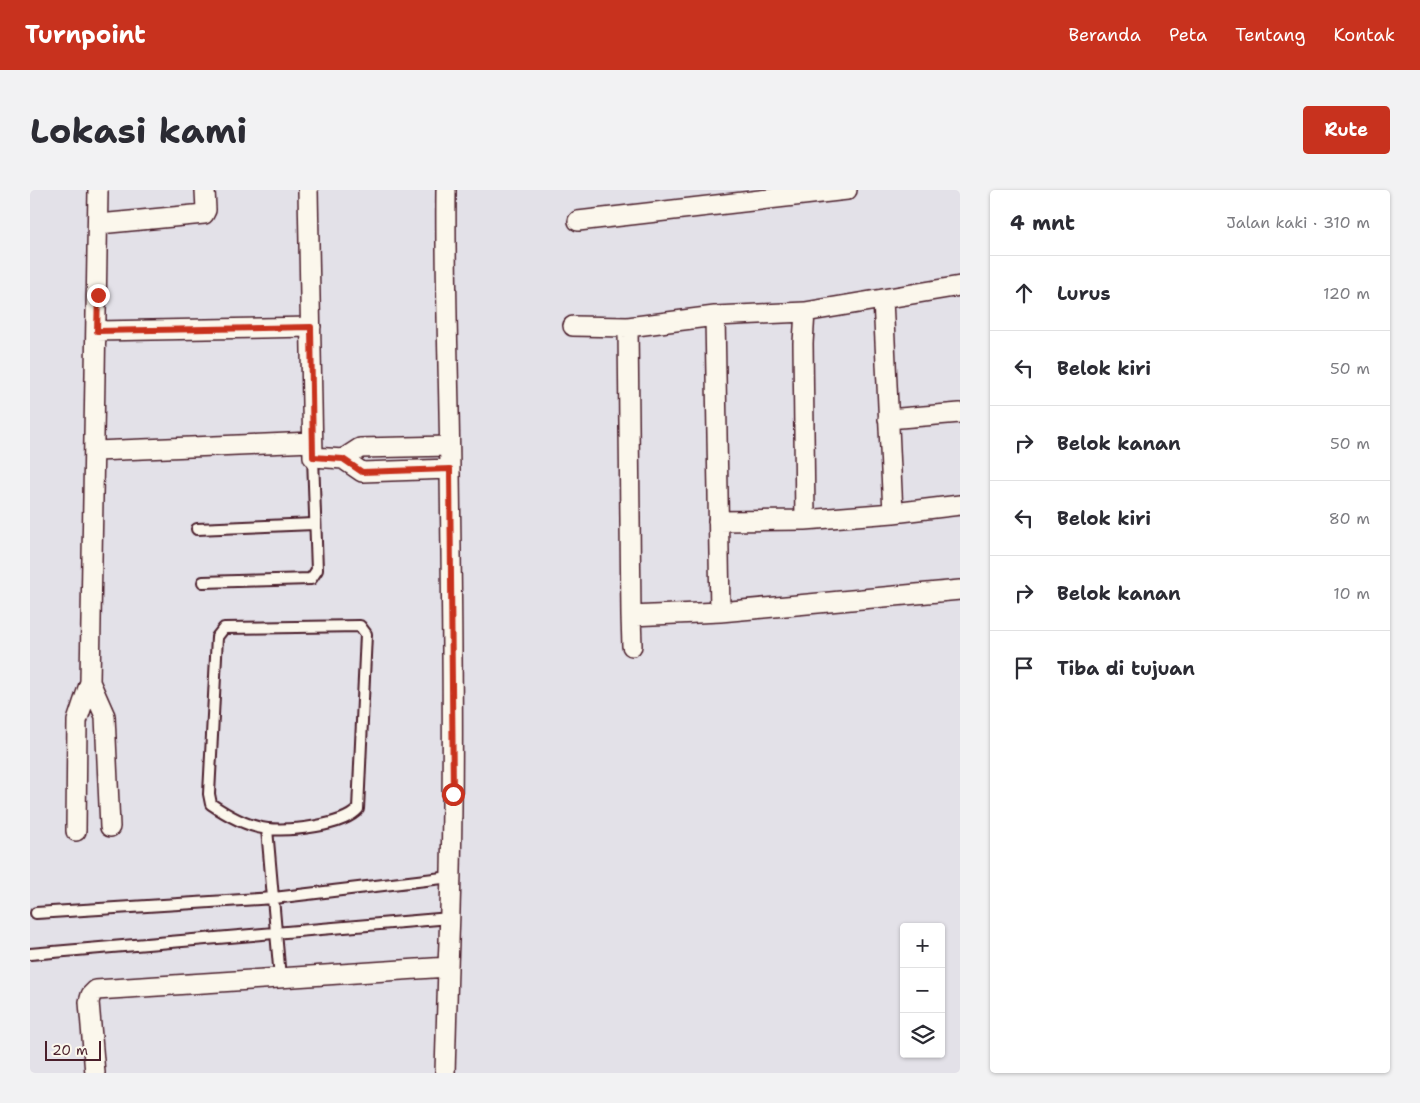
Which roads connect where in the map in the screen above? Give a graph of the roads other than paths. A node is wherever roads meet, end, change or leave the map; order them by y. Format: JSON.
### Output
{"nodes":[{"id":1,"x":98,"y":190,"type":"edge"},
{"id":2,"x":205,"y":190,"type":"edge"},
{"id":3,"x":308,"y":190,"type":"edge"},
{"id":4,"x":446,"y":190,"type":"edge"},
{"id":5,"x":847,"y":190,"type":"edge"},
{"id":6,"x":578,"y":221,"type":"dead end"},
{"id":7,"x":99,"y":224,"type":"junction"},
{"id":8,"x":960,"y":286,"type":"edge"},
{"id":9,"x":883,"y":299,"type":"junction"},
{"id":10,"x":805,"y":312,"type":"junction"},
{"id":11,"x":714,"y":316,"type":"junction"},
{"id":12,"x":573,"y":326,"type":"dead end"},
{"id":13,"x":311,"y":327,"type":"junction"},
{"id":14,"x":628,"y":327,"type":"junction"},
{"id":15,"x":97,"y":331,"type":"junction"},
{"id":16,"x":960,"y":413,"type":"edge"},
{"id":17,"x":888,"y":419,"type":"junction"},
{"id":18,"x":449,"y":446,"type":"junction"},
{"id":19,"x":313,"y":450,"type":"junction"},
{"id":20,"x":96,"y":451,"type":"junction"},
{"id":21,"x":343,"y":459,"type":"junction"},
{"id":22,"x":450,"y":469,"type":"junction"},
{"id":23,"x":960,"y":505,"type":"edge"},
{"id":24,"x":893,"y":513,"type":"junction"},
{"id":25,"x":718,"y":520,"type":"junction"},
{"id":26,"x":805,"y":520,"type":"junction"},
{"id":27,"x":314,"y":524,"type":"junction"},
{"id":28,"x":197,"y":529,"type":"dead end"},
{"id":29,"x":203,"y":582,"type":"dead end"},
{"id":30,"x":960,"y":590,"type":"edge"},
{"id":31,"x":720,"y":612,"type":"junction"},
{"id":32,"x":631,"y":616,"type":"junction"},
{"id":33,"x":632,"y":646,"type":"dead end"},
{"id":34,"x":90,"y":682,"type":"junction"},
{"id":35,"x":110,"y":826,"type":"dead end"},
{"id":36,"x":267,"y":829,"type":"junction"},
{"id":37,"x":76,"y":831,"type":"dead end"},
{"id":38,"x":451,"y":877,"type":"junction"},
{"id":39,"x":274,"y":898,"type":"junction"},
{"id":40,"x":36,"y":913,"type":"dead end"},
{"id":41,"x":450,"y":918,"type":"junction"},
{"id":42,"x":276,"y":934,"type":"junction"},
{"id":43,"x":30,"y":954,"type":"edge"},
{"id":44,"x":448,"y":967,"type":"junction"},
{"id":45,"x":280,"y":978,"type":"junction"},
{"id":46,"x":95,"y":1073,"type":"edge"},
{"id":47,"x":445,"y":1073,"type":"edge"}],
"edges":[{"from":1,"to":7,"type":"street"},
{"from":2,"to":7,"type":"street"},
{"from":3,"to":13,"type":"street"},
{"from":4,"to":18,"type":"street"},
{"from":5,"to":6,"type":"street"},
{"from":7,"to":15,"type":"street"},
{"from":8,"to":9,"type":"street"},
{"from":9,"to":10,"type":"street"},
{"from":9,"to":17,"type":"street"},
{"from":10,"to":11,"type":"street"},
{"from":10,"to":26,"type":"street"},
{"from":11,"to":14,"type":"street"},
{"from":11,"to":25,"type":"street"},
{"from":12,"to":14,"type":"street"},
{"from":13,"to":15,"type":"street"},
{"from":13,"to":19,"type":"street"},
{"from":14,"to":32,"type":"street"},
{"from":15,"to":20,"type":"street"},
{"from":16,"to":17,"type":"street"},
{"from":17,"to":24,"type":"street"},
{"from":18,"to":21,"type":"street"},
{"from":18,"to":22,"type":"street"},
{"from":19,"to":20,"type":"street"},
{"from":19,"to":21,"type":"street"},
{"from":19,"to":27,"type":"lane"},
{"from":20,"to":34,"type":"street"},
{"from":21,"to":22,"type":"street"},
{"from":22,"to":38,"type":"street"},
{"from":23,"to":24,"type":"street"},
{"from":24,"to":26,"type":"street"},
{"from":25,"to":26,"type":"street"},
{"from":25,"to":31,"type":"street"},
{"from":27,"to":28,"type":"lane"},
{"from":27,"to":29,"type":"lane"},
{"from":30,"to":31,"type":"street"},
{"from":31,"to":32,"type":"street"},
{"from":32,"to":33,"type":"street"},
{"from":34,"to":35,"type":"street"},
{"from":34,"to":37,"type":"street"},
{"from":36,"to":36,"type":"lane"},
{"from":36,"to":39,"type":"lane"},
{"from":38,"to":39,"type":"lane"},
{"from":38,"to":41,"type":"street"},
{"from":39,"to":40,"type":"lane"},
{"from":39,"to":42,"type":"lane"},
{"from":41,"to":42,"type":"lane"},
{"from":41,"to":44,"type":"street"},
{"from":42,"to":43,"type":"lane"},
{"from":42,"to":45,"type":"lane"},
{"from":44,"to":45,"type":"street"},
{"from":44,"to":47,"type":"street"},
{"from":45,"to":46,"type":"street"}]}
